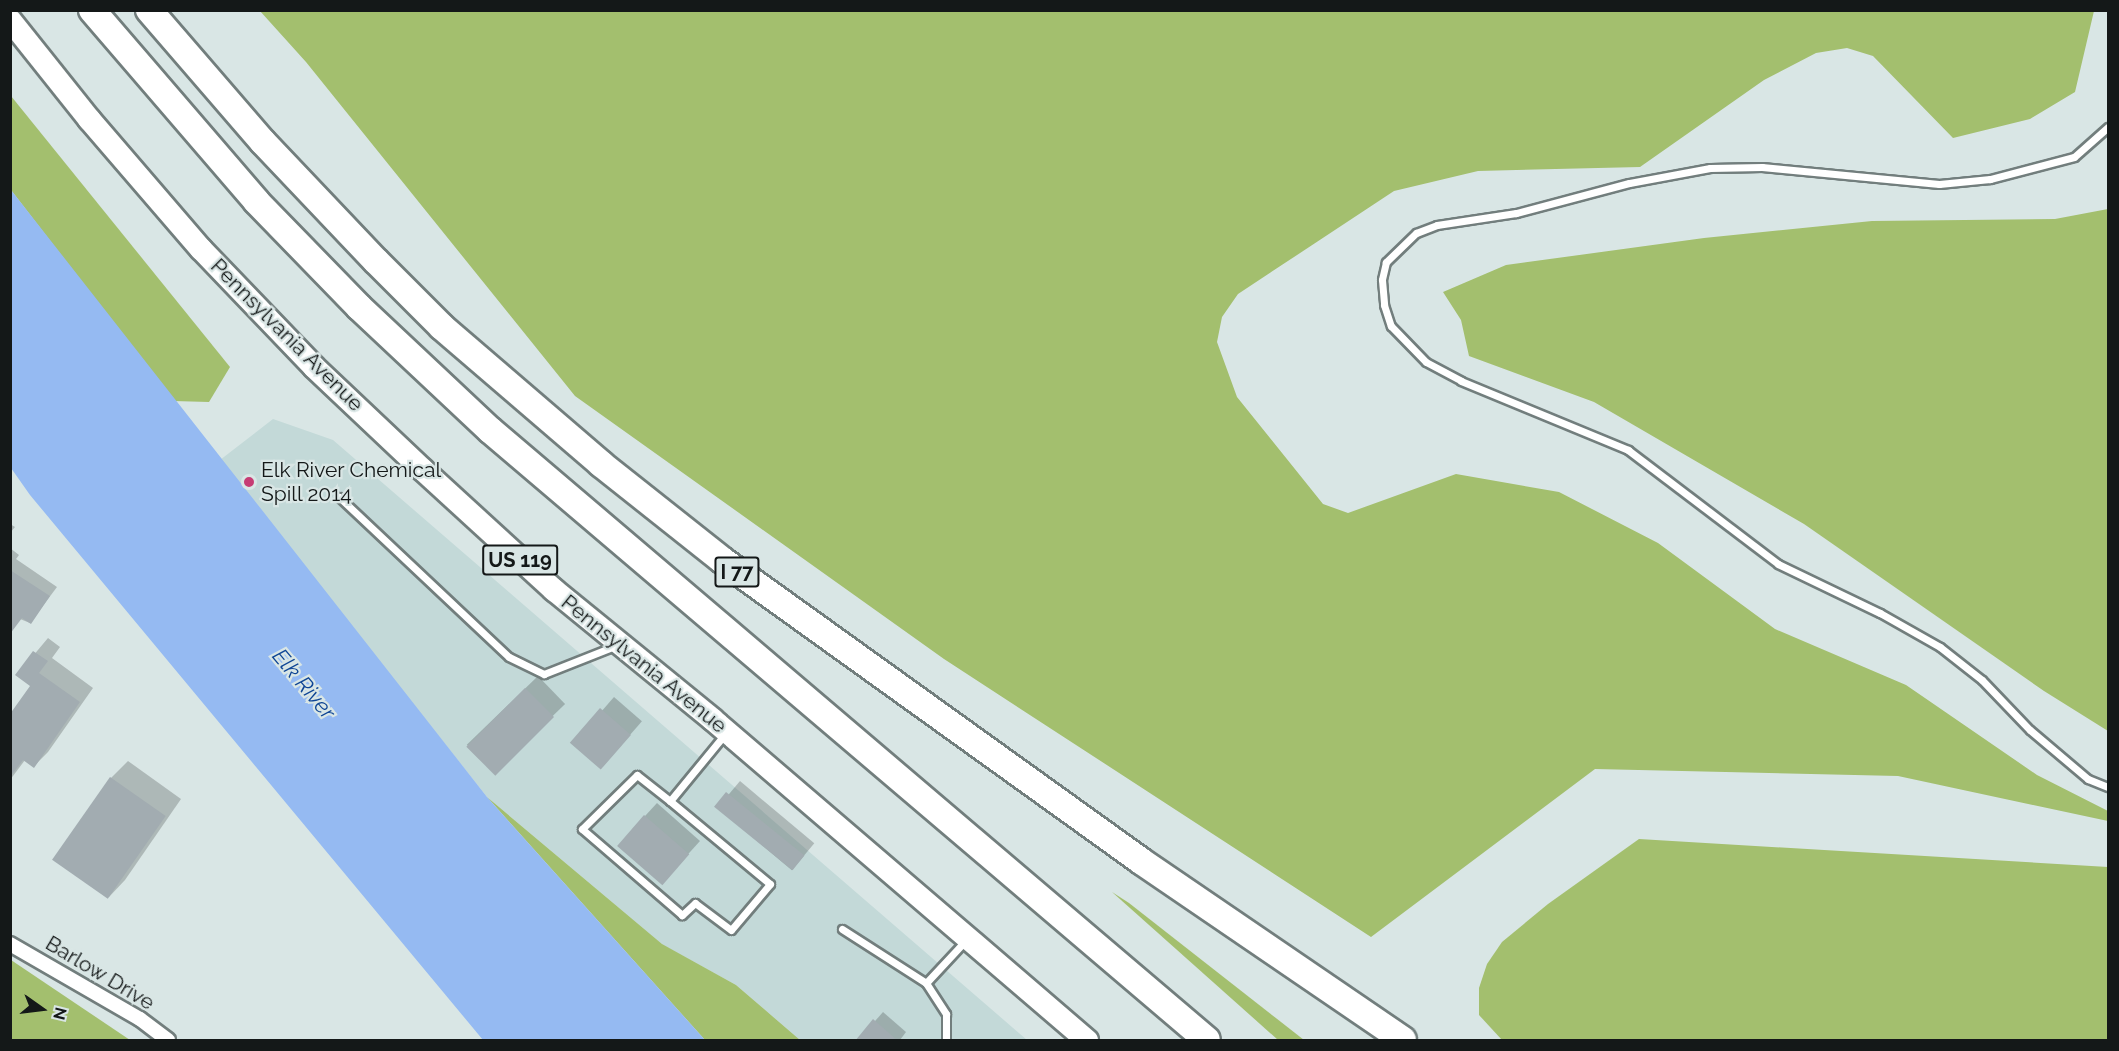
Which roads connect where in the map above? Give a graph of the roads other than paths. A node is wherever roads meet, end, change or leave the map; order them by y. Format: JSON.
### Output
{"nodes":[{"id":1,"x":92,"y":10,"type":"edge"},
{"id":2,"x":149,"y":10,"type":"edge"},
{"id":3,"x":10,"y":21,"type":"edge"},
{"id":4,"x":2109,"y":127,"type":"edge"},
{"id":5,"x":339,"y":497,"type":"dead end"},
{"id":6,"x":620,"y":644,"type":"junction"},
{"id":7,"x":727,"y":732,"type":"junction"},
{"id":8,"x":2109,"y":787,"type":"edge"},
{"id":9,"x":670,"y":801,"type":"junction"},
{"id":10,"x":842,"y":929,"type":"dead end"},
{"id":11,"x":968,"y":938,"type":"junction"},
{"id":12,"x":10,"y":944,"type":"edge"},
{"id":13,"x":926,"y":983,"type":"junction"},
{"id":14,"x":168,"y":1041,"type":"edge"},
{"id":15,"x":946,"y":1041,"type":"edge"},
{"id":16,"x":1087,"y":1041,"type":"edge"},
{"id":17,"x":1207,"y":1041,"type":"edge"},
{"id":18,"x":1403,"y":1041,"type":"edge"}],
"edges":[{"from":1,"to":17,"type":"highway","number":"I 77"},
{"from":2,"to":18,"type":"highway","number":"I 77"},
{"from":3,"to":6,"type":"main road","name":"Pennsylvania Avenue","number":"US 119"},
{"from":4,"to":8,"type":"lane"},
{"from":5,"to":6,"type":"lane"},
{"from":6,"to":7,"type":"main road","name":"Pennsylvania Avenue","number":"US 119"},
{"from":7,"to":9,"type":"lane"},
{"from":7,"to":11,"type":"main road","name":"Pennsylvania Avenue","number":"US 119"},
{"from":9,"to":9,"type":"lane"},
{"from":10,"to":13,"type":"lane"},
{"from":11,"to":13,"type":"lane"},
{"from":11,"to":16,"type":"main road","name":"Pennsylvania Avenue","number":"US 119"},
{"from":12,"to":14,"type":"street","name":"Barlow Drive"},
{"from":13,"to":15,"type":"lane"}]}
